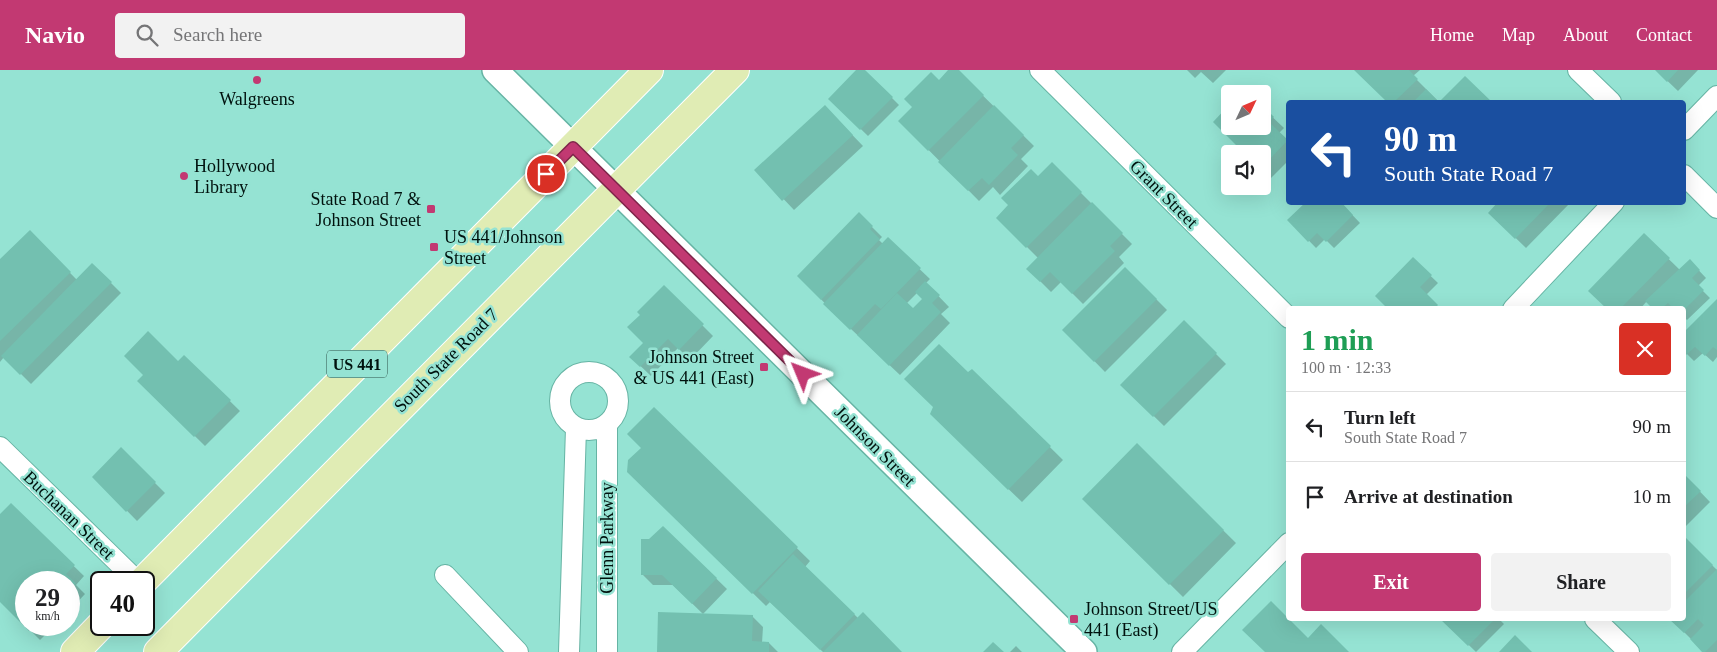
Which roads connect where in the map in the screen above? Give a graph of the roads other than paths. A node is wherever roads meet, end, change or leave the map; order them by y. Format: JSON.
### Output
{"nodes":[{"id":1,"x":495,"y":70,"type":"edge"},
{"id":2,"x":649,"y":70,"type":"edge"},
{"id":3,"x":735,"y":70,"type":"edge"},
{"id":4,"x":1040,"y":70,"type":"edge"},
{"id":5,"x":1578,"y":70,"type":"edge"},
{"id":6,"x":1717,"y":96,"type":"edge"},
{"id":7,"x":1609,"y":100,"type":"edge"},
{"id":8,"x":1686,"y":128,"type":"edge"},
{"id":9,"x":573,"y":147,"type":"junction"},
{"id":10,"x":1686,"y":177,"type":"edge"},
{"id":11,"x":616,"y":190,"type":"junction"},
{"id":12,"x":1611,"y":205,"type":"edge"},
{"id":13,"x":1717,"y":208,"type":"edge"},
{"id":14,"x":1516,"y":306,"type":"edge"},
{"id":15,"x":1286,"y":315,"type":"edge"},
{"id":16,"x":607,"y":425,"type":"junction"},
{"id":17,"x":576,"y":428,"type":"junction"},
{"id":18,"x":0,"y":447,"type":"edge"},
{"id":19,"x":1286,"y":546,"type":"edge"},
{"id":20,"x":127,"y":571,"type":"edge"},
{"id":21,"x":153,"y":571,"type":"edge"},
{"id":22,"x":445,"y":575,"type":"dead end"},
{"id":23,"x":1597,"y":621,"type":"edge"},
{"id":24,"x":90,"y":636,"type":"edge"},
{"id":25,"x":75,"y":652,"type":"edge"},
{"id":26,"x":158,"y":652,"type":"edge"},
{"id":27,"x":518,"y":652,"type":"edge"},
{"id":28,"x":569,"y":652,"type":"edge"},
{"id":29,"x":606,"y":652,"type":"edge"},
{"id":30,"x":1084,"y":652,"type":"edge"},
{"id":31,"x":1182,"y":652,"type":"edge"},
{"id":32,"x":1629,"y":652,"type":"edge"}],
"edges":[{"from":1,"to":9,"type":"street","name":"Johnson Street"},
{"from":2,"to":9,"type":"main road","number":"US 441"},
{"from":3,"to":11,"type":"main road","name":"South State Road 7"},
{"from":4,"to":15,"type":"street","name":"Grant Street"},
{"from":5,"to":7,"type":"street"},
{"from":6,"to":8,"type":"street"},
{"from":9,"to":11,"type":"street","name":"Johnson Street"},
{"from":9,"to":21,"type":"main road","number":"US 441"},
{"from":10,"to":13,"type":"street"},
{"from":11,"to":26,"type":"main road","name":"South State Road 7"},
{"from":11,"to":30,"type":"street","name":"Johnson Street"},
{"from":12,"to":14,"type":"street"},
{"from":16,"to":17,"type":"street"},
{"from":16,"to":17,"type":"street","name":"Glenn Parkway"},
{"from":16,"to":29,"type":"street","name":"Glenn Parkway"},
{"from":17,"to":28,"type":"street","name":"Glenn Parkway"},
{"from":18,"to":20,"type":"street","name":"Buchanan Street"},
{"from":19,"to":31,"type":"street"},
{"from":22,"to":27,"type":"street"},
{"from":23,"to":32,"type":"street"},
{"from":24,"to":25,"type":"main road"}]}
